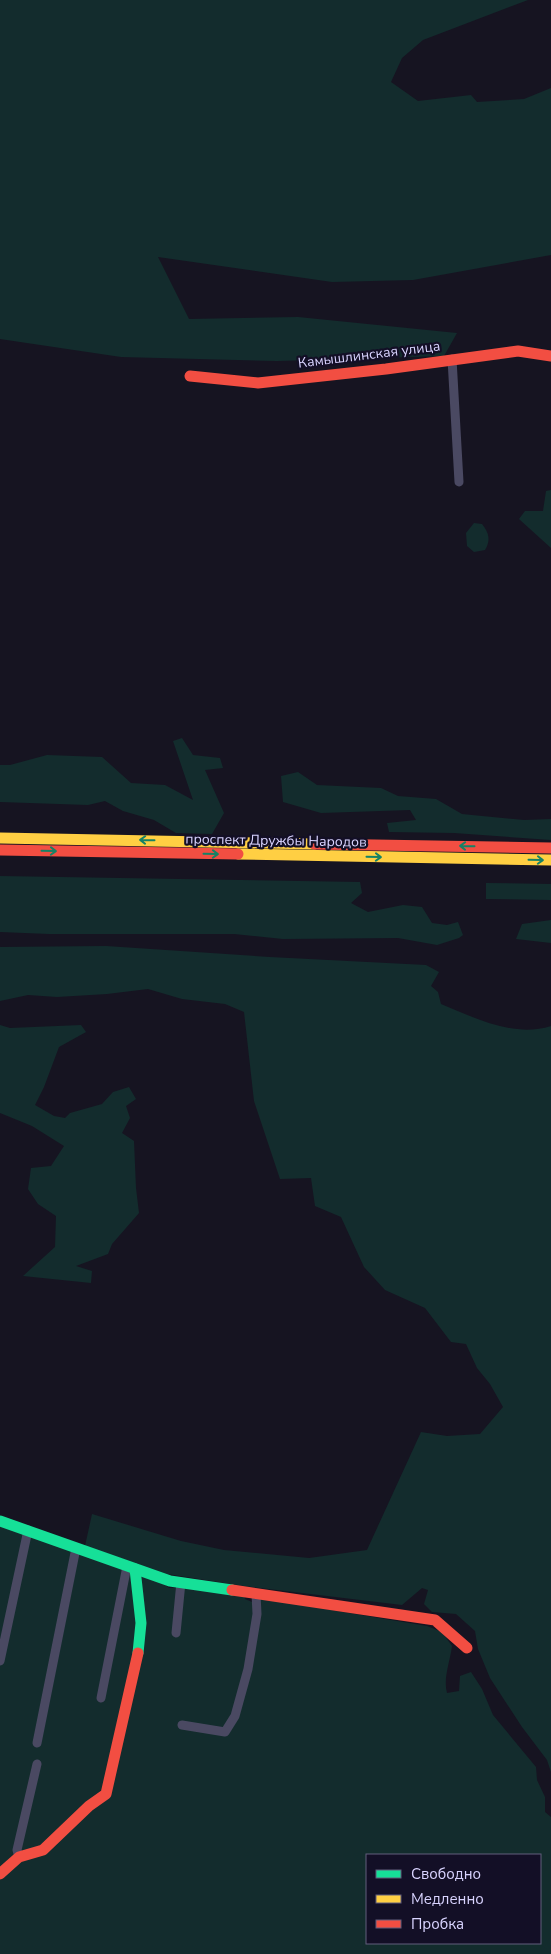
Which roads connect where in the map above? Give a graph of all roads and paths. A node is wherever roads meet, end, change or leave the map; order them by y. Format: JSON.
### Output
{"nodes":[{"id":1,"x":551,"y":356,"type":"edge"},
{"id":2,"x":452,"y":359,"type":"junction"},
{"id":3,"x":190,"y":376,"type":"dead end"},
{"id":4,"x":459,"y":482,"type":"dead end"},
{"id":5,"x":0,"y":838,"type":"edge"},
{"id":6,"x":551,"y":848,"type":"edge"},
{"id":7,"x":0,"y":850,"type":"edge"},
{"id":8,"x":551,"y":860,"type":"edge"},
{"id":9,"x":0,"y":1521,"type":"edge"},
{"id":10,"x":28,"y":1530,"type":"junction"},
{"id":11,"x":76,"y":1548,"type":"junction"},
{"id":12,"x":131,"y":1567,"type":"junction"},
{"id":13,"x":181,"y":1582,"type":"junction"},
{"id":14,"x":256,"y":1594,"type":"junction"},
{"id":15,"x":176,"y":1632,"type":"dead end"},
{"id":16,"x":467,"y":1648,"type":"dead end"},
{"id":17,"x":0,"y":1661,"type":"edge"},
{"id":18,"x":101,"y":1698,"type":"dead end"},
{"id":19,"x":182,"y":1725,"type":"dead end"},
{"id":20,"x":38,"y":1743,"type":"dead end"},
{"id":21,"x":37,"y":1764,"type":"dead end"},
{"id":22,"x":19,"y":1858,"type":"junction"},
{"id":23,"x":0,"y":1874,"type":"edge"}],
"edges":[{"from":1,"to":2,"type":"street","name":"Камышлинская улица"},
{"from":2,"to":3,"type":"street","name":"Камышлинская улица"},
{"from":2,"to":4,"type":"street"},
{"from":6,"to":5,"type":"street","name":"проспект Дружбы Народов","one_way":true},
{"from":7,"to":8,"type":"street","name":"проспект Дружбы Народов","one_way":true},
{"from":9,"to":10,"type":"street"},
{"from":10,"to":11,"type":"street"},
{"from":10,"to":17,"type":"street"},
{"from":11,"to":12,"type":"street"},
{"from":11,"to":20,"type":"street"},
{"from":12,"to":13,"type":"street"},
{"from":12,"to":18,"type":"street"},
{"from":12,"to":22,"type":"street"},
{"from":13,"to":14,"type":"street"},
{"from":13,"to":15,"type":"street"},
{"from":14,"to":16,"type":"street"},
{"from":14,"to":19,"type":"street"},
{"from":21,"to":22,"type":"street"},
{"from":22,"to":23,"type":"street"}]}
